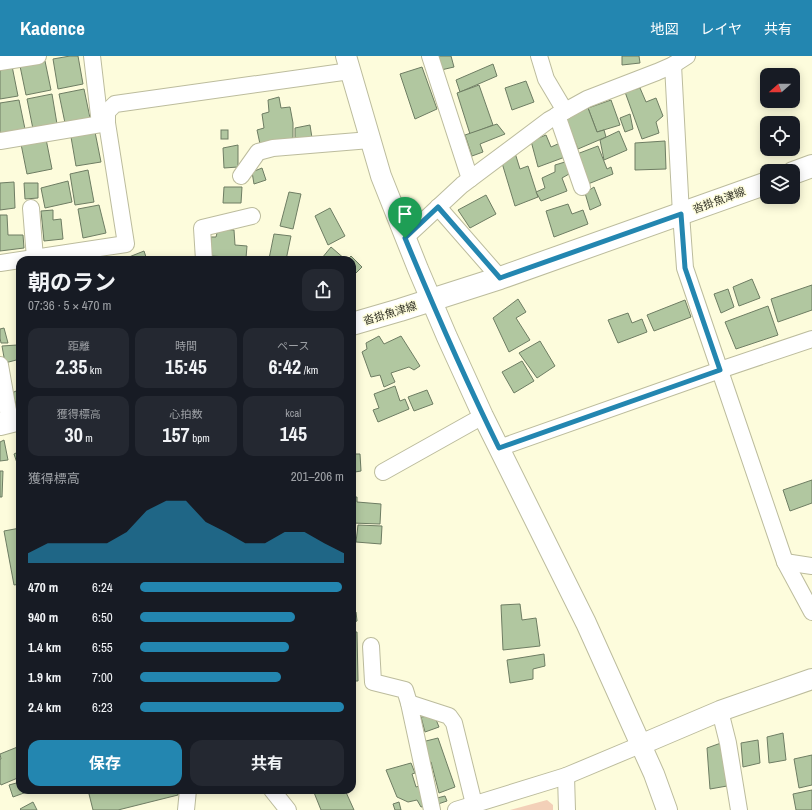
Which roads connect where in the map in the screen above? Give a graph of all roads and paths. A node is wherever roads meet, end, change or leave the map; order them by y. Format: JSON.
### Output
{"nodes":[{"id":1,"x":38,"y":56,"type":"edge"},
{"id":2,"x":92,"y":56,"type":"edge"},
{"id":3,"x":430,"y":56,"type":"edge"},
{"id":4,"x":539,"y":56,"type":"edge"},
{"id":5,"x":687,"y":56,"type":"edge"},
{"id":6,"x":0,"y":62,"type":"edge"},
{"id":7,"x":348,"y":64,"type":"edge"},
{"id":8,"x":673,"y":65,"type":"junction"},
{"id":9,"x":561,"y":113,"type":"junction"},
{"id":10,"x":104,"y":123,"type":"junction"},
{"id":11,"x":370,"y":140,"type":"junction"},
{"id":12,"x":0,"y":141,"type":"edge"},
{"id":13,"x":812,"y":166,"type":"edge"},
{"id":14,"x":800,"y":170,"type":"edge"},
{"id":15,"x":241,"y":176,"type":"dead end"},
{"id":16,"x":470,"y":179,"type":"junction"},
{"id":17,"x":760,"y":186,"type":"edge"},
{"id":18,"x":582,"y":187,"type":"dead end"},
{"id":19,"x":438,"y":207,"type":"junction"},
{"id":20,"x":31,"y":208,"type":"dead end"},
{"id":21,"x":681,"y":214,"type":"junction"},
{"id":22,"x":252,"y":216,"type":"dead end"},
{"id":23,"x":405,"y":238,"type":"junction"},
{"id":24,"x":35,"y":256,"type":"edge"},
{"id":25,"x":48,"y":256,"type":"edge"},
{"id":26,"x":204,"y":256,"type":"edge"},
{"id":27,"x":16,"y":261,"type":"edge"},
{"id":28,"x":0,"y":263,"type":"edge"},
{"id":29,"x":500,"y":278,"type":"junction"},
{"id":30,"x":431,"y":300,"type":"junction"},
{"id":31,"x":356,"y":323,"type":"edge"},
{"id":32,"x":812,"y":339,"type":"edge"},
{"id":33,"x":0,"y":364,"type":"edge"},
{"id":34,"x":720,"y":370,"type":"junction"},
{"id":35,"x":483,"y":416,"type":"junction"},
{"id":36,"x":10,"y":422,"type":"edge"},
{"id":37,"x":499,"y":448,"type":"junction"},
{"id":38,"x":383,"y":472,"type":"dead end"},
{"id":39,"x":785,"y":562,"type":"junction"},
{"id":40,"x":812,"y":566,"type":"edge"},
{"id":41,"x":812,"y":612,"type":"edge"},
{"id":42,"x":371,"y":646,"type":"dead end"},
{"id":43,"x":812,"y":679,"type":"edge"},
{"id":44,"x":409,"y":703,"type":"junction"},
{"id":45,"x":720,"y":711,"type":"junction"},
{"id":46,"x":640,"y":745,"type":"junction"},
{"id":47,"x":566,"y":776,"type":"junction"},
{"id":48,"x":188,"y":794,"type":"edge"},
{"id":49,"x":275,"y":794,"type":"edge"},
{"id":50,"x":474,"y":804,"type":"junction"},
{"id":51,"x":186,"y":810,"type":"edge"},
{"id":52,"x":288,"y":810,"type":"edge"},
{"id":53,"x":432,"y":810,"type":"edge"},
{"id":54,"x":456,"y":810,"type":"edge"},
{"id":55,"x":568,"y":810,"type":"edge"},
{"id":56,"x":668,"y":810,"type":"edge"},
{"id":57,"x":739,"y":810,"type":"edge"}],
"edges":[{"from":1,"to":6,"type":"street"},
{"from":2,"to":10,"type":"street"},
{"from":3,"to":16,"type":"street"},
{"from":4,"to":9,"type":"street"},
{"from":5,"to":8,"type":"street"},
{"from":7,"to":10,"type":"street"},
{"from":7,"to":11,"type":"street"},
{"from":8,"to":9,"type":"street"},
{"from":8,"to":21,"type":"street"},
{"from":9,"to":16,"type":"street"},
{"from":9,"to":18,"type":"street"},
{"from":10,"to":12,"type":"street"},
{"from":10,"to":25,"type":"street"},
{"from":11,"to":15,"type":"street"},
{"from":11,"to":23,"type":"street"},
{"from":13,"to":14,"type":"main road"},
{"from":16,"to":19,"type":"street"},
{"from":17,"to":21,"type":"main road","name":"沓掛魚津線"},
{"from":19,"to":23,"type":"street"},
{"from":19,"to":29,"type":"street"},
{"from":20,"to":24,"type":"street"},
{"from":21,"to":29,"type":"main road","name":"沓掛魚津線"},
{"from":21,"to":34,"type":"street"},
{"from":22,"to":26,"type":"street"},
{"from":23,"to":30,"type":"street"},
{"from":27,"to":28,"type":"street"},
{"from":29,"to":30,"type":"main road","name":"沓掛魚津線"},
{"from":30,"to":31,"type":"main road","name":"沓掛魚津線"},
{"from":30,"to":35,"type":"street"},
{"from":32,"to":34,"type":"street"},
{"from":33,"to":36,"type":"street"},
{"from":34,"to":37,"type":"street"},
{"from":34,"to":39,"type":"street"},
{"from":35,"to":37,"type":"street"},
{"from":35,"to":38,"type":"street"},
{"from":37,"to":46,"type":"street"},
{"from":39,"to":40,"type":"street"},
{"from":39,"to":41,"type":"street"},
{"from":42,"to":44,"type":"street"},
{"from":43,"to":45,"type":"street"},
{"from":44,"to":50,"type":"street"},
{"from":44,"to":53,"type":"street"},
{"from":45,"to":46,"type":"street"},
{"from":45,"to":57,"type":"street"},
{"from":46,"to":47,"type":"street"},
{"from":46,"to":56,"type":"street"},
{"from":47,"to":50,"type":"street"},
{"from":47,"to":55,"type":"street"},
{"from":48,"to":51,"type":"street"},
{"from":49,"to":52,"type":"street"},
{"from":50,"to":54,"type":"street"}]}
